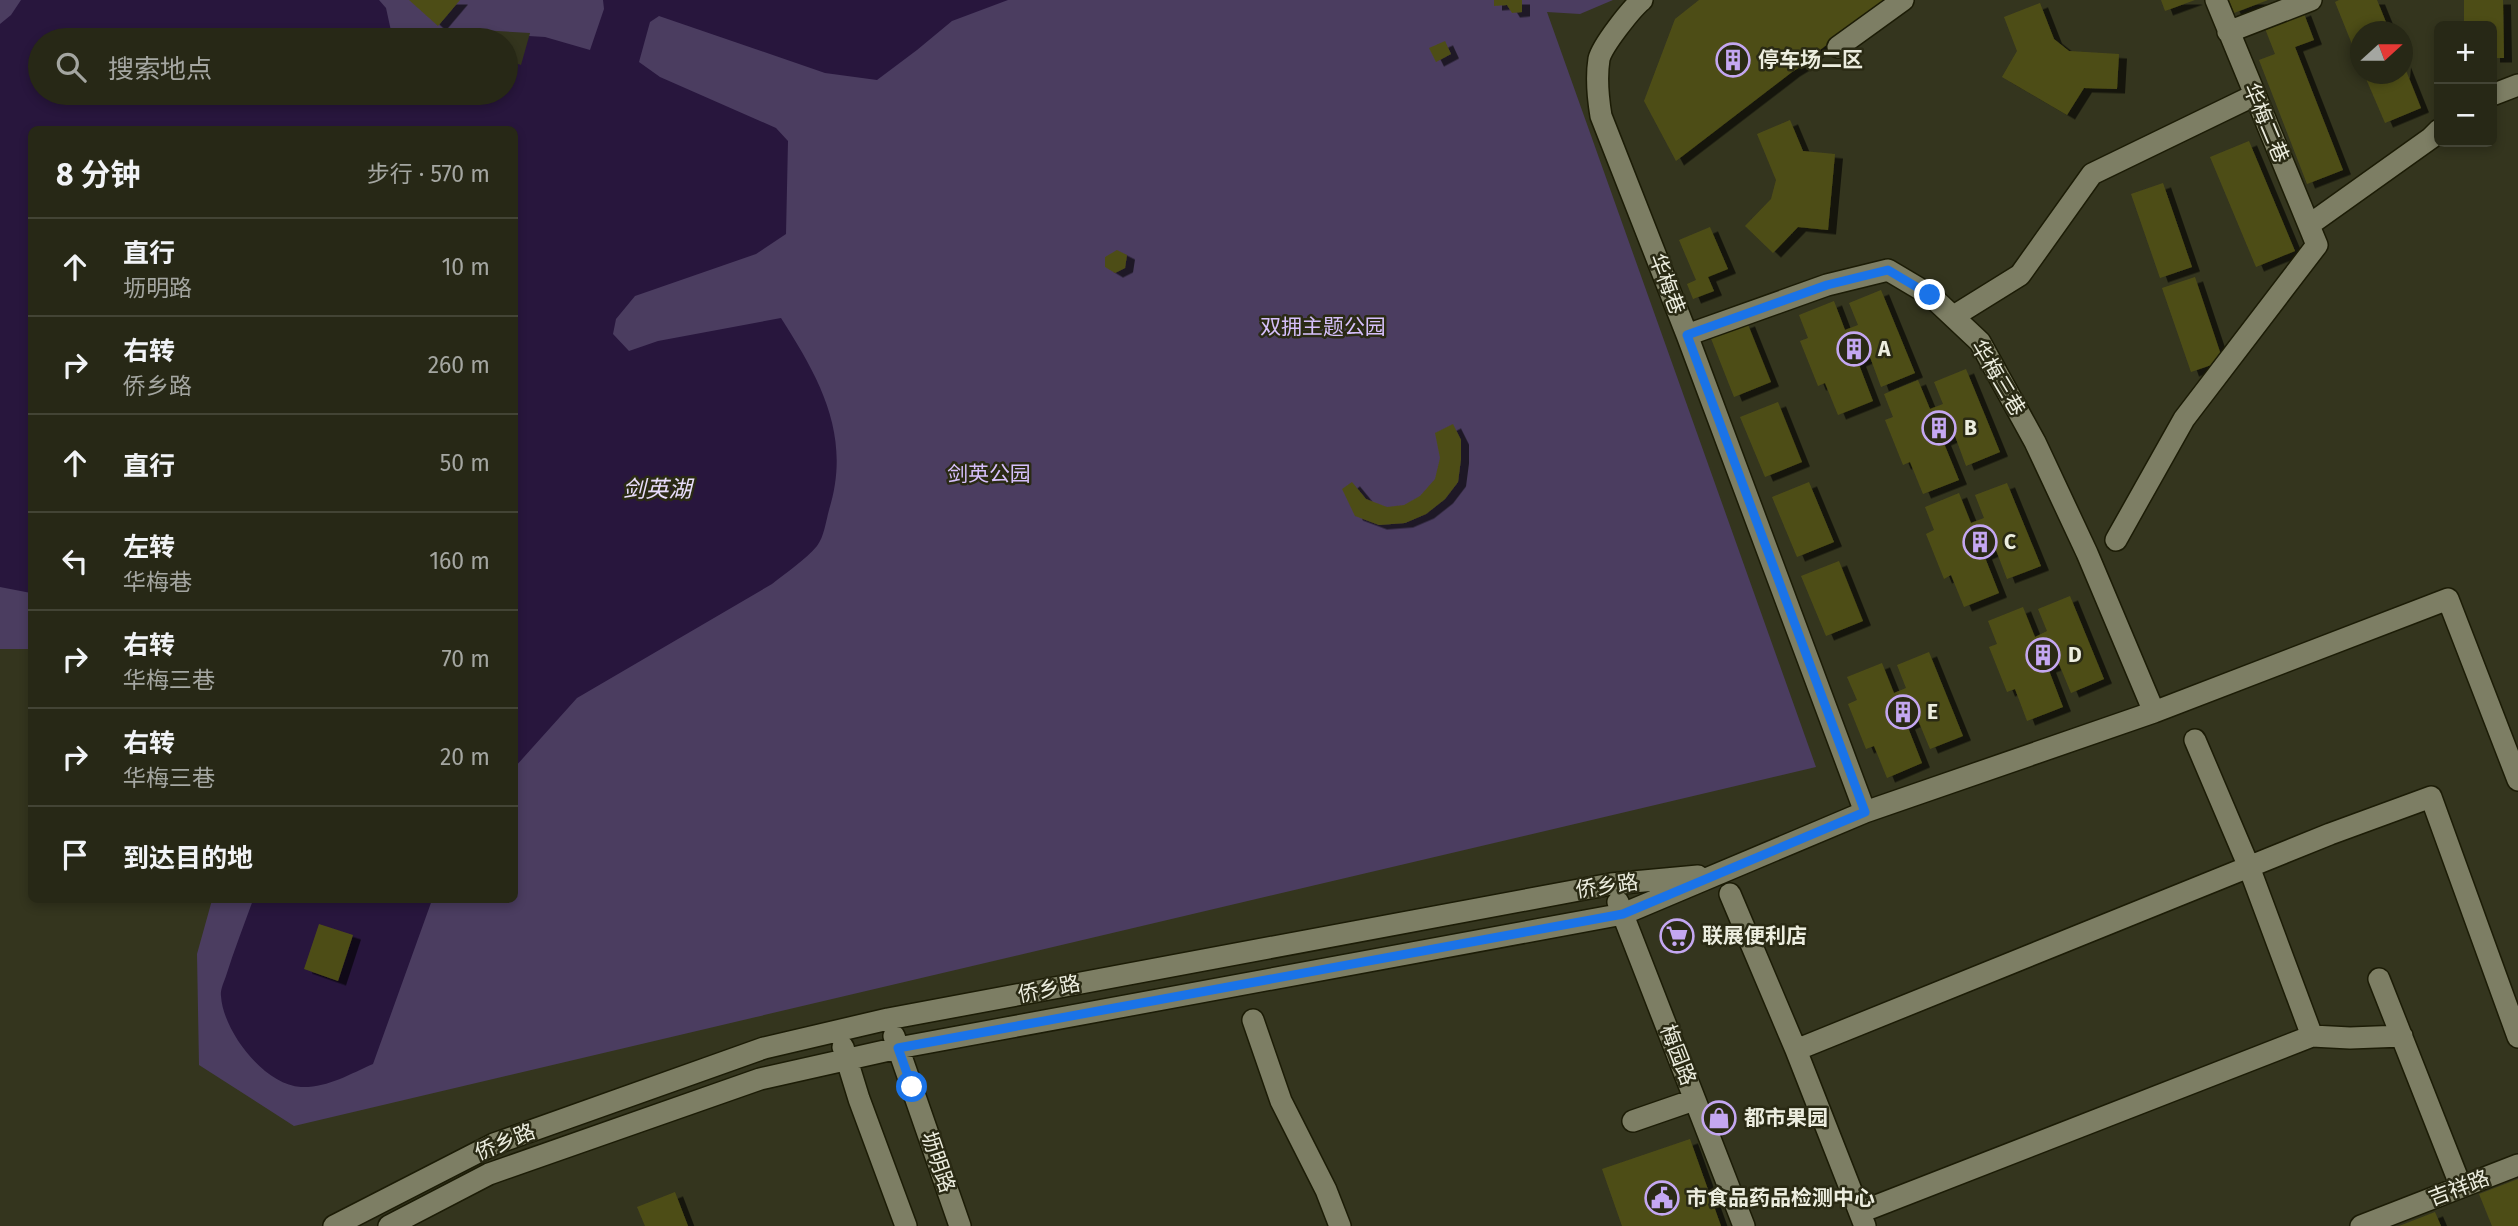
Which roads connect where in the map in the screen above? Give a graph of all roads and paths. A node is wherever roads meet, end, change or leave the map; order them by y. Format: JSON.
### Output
{"nodes":[{"id":1,"x":1642,"y":0,"type":"edge"},
{"id":2,"x":1903,"y":0,"type":"edge"},
{"id":3,"x":2216,"y":0,"type":"edge"},
{"id":4,"x":2311,"y":0,"type":"edge"},
{"id":5,"x":2228,"y":32,"type":"junction"},
{"id":6,"x":1838,"y":47,"type":"dead end"},
{"id":7,"x":2518,"y":85,"type":"edge"},
{"id":8,"x":2497,"y":93,"type":"edge"},
{"id":9,"x":2255,"y":95,"type":"junction"},
{"id":10,"x":2434,"y":134,"type":"edge"},
{"id":11,"x":2313,"y":235,"type":"junction"},
{"id":12,"x":1954,"y":316,"type":"junction"},
{"id":13,"x":1687,"y":335,"type":"junction"},
{"id":14,"x":2116,"y":540,"type":"dead end"},
{"id":15,"x":2154,"y":712,"type":"junction"},
{"id":16,"x":2195,"y":740,"type":"dead end"},
{"id":17,"x":2518,"y":780,"type":"edge"},
{"id":18,"x":1865,"y":812,"type":"junction"},
{"id":19,"x":2249,"y":867,"type":"junction"},
{"id":20,"x":1718,"y":874,"type":"junction"},
{"id":21,"x":1611,"y":884,"type":"junction"},
{"id":22,"x":1730,"y":894,"type":"dead end"},
{"id":23,"x":1623,"y":914,"type":"junction"},
{"id":24,"x":2379,"y":979,"type":"dead end"},
{"id":25,"x":888,"y":1019,"type":"junction"},
{"id":26,"x":1253,"y":1020,"type":"dead end"},
{"id":27,"x":838,"y":1032,"type":"junction"},
{"id":28,"x":2312,"y":1036,"type":"junction"},
{"id":29,"x":2402,"y":1036,"type":"junction"},
{"id":30,"x":2518,"y":1037,"type":"edge"},
{"id":31,"x":898,"y":1048,"type":"junction"},
{"id":32,"x":1796,"y":1050,"type":"junction"},
{"id":33,"x":848,"y":1060,"type":"junction"},
{"id":34,"x":1688,"y":1102,"type":"dead end"},
{"id":35,"x":1633,"y":1121,"type":"dead end"},
{"id":36,"x":2518,"y":1165,"type":"edge"},
{"id":37,"x":2460,"y":1187,"type":"junction"},
{"id":38,"x":1868,"y":1217,"type":"edge"},
{"id":39,"x":334,"y":1226,"type":"edge"},
{"id":40,"x":389,"y":1226,"type":"edge"},
{"id":41,"x":906,"y":1226,"type":"edge"},
{"id":42,"x":960,"y":1226,"type":"edge"},
{"id":43,"x":1340,"y":1226,"type":"edge"},
{"id":44,"x":1744,"y":1226,"type":"edge"},
{"id":45,"x":2361,"y":1226,"type":"edge"}],
"edges":[{"from":1,"to":13,"type":"street","name":"华梅巷"},
{"from":2,"to":6,"type":"street"},
{"from":3,"to":5,"type":"street","name":"华梅二巷"},
{"from":4,"to":5,"type":"street"},
{"from":5,"to":9,"type":"street","name":"华梅二巷"},
{"from":7,"to":8,"type":"street"},
{"from":9,"to":11,"type":"street","name":"华梅二巷"},
{"from":9,"to":12,"type":"street"},
{"from":10,"to":11,"type":"street"},
{"from":11,"to":14,"type":"street"},
{"from":12,"to":13,"type":"street","name":"华梅三巷"},
{"from":12,"to":15,"type":"street","name":"华梅三巷"},
{"from":13,"to":18,"type":"street","name":"华梅巷"},
{"from":15,"to":17,"type":"street"},
{"from":15,"to":18,"type":"street"},
{"from":16,"to":19,"type":"street"},
{"from":18,"to":20,"type":"street"},
{"from":19,"to":28,"type":"street"},
{"from":19,"to":30,"type":"street"},
{"from":19,"to":32,"type":"street"},
{"from":20,"to":21,"type":"street","name":"侨乡路"},
{"from":20,"to":23,"type":"street","name":"侨乡路"},
{"from":21,"to":23,"type":"street","name":"梅园路"},
{"from":21,"to":25,"type":"street","name":"侨乡路"},
{"from":22,"to":32,"type":"street"},
{"from":23,"to":31,"type":"street","name":"侨乡路"},
{"from":23,"to":44,"type":"street","name":"梅园路"},
{"from":24,"to":29,"type":"street"},
{"from":25,"to":27,"type":"street","name":"侨乡路"},
{"from":25,"to":31,"type":"street","name":"坜明路"},
{"from":26,"to":43,"type":"street"},
{"from":27,"to":33,"type":"street"},
{"from":27,"to":39,"type":"street","name":"侨乡路"},
{"from":28,"to":29,"type":"street"},
{"from":28,"to":38,"type":"street"},
{"from":29,"to":37,"type":"street"},
{"from":31,"to":33,"type":"street","name":"侨乡路"},
{"from":31,"to":42,"type":"street","name":"坜明路"},
{"from":32,"to":38,"type":"street"},
{"from":33,"to":40,"type":"street","name":"侨乡路"},
{"from":33,"to":41,"type":"street"},
{"from":34,"to":35,"type":"street"},
{"from":36,"to":37,"type":"street","name":"吉祥路"},
{"from":37,"to":45,"type":"street","name":"吉祥路"}]}
